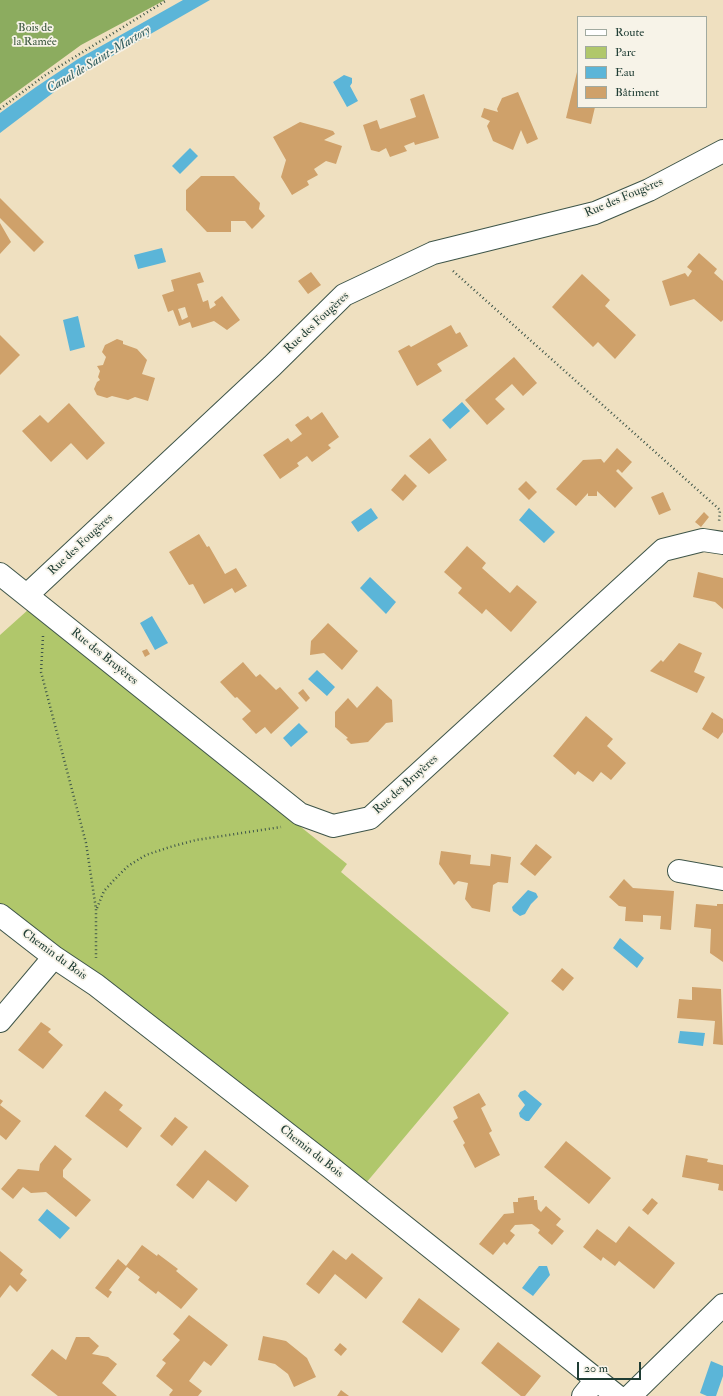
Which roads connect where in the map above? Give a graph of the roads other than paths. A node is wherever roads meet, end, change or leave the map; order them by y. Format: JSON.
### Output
{"nodes":[{"id":1,"x":723,"y":151,"type":"edge"},
{"id":2,"x":720,"y":543,"type":"edge"},
{"id":3,"x":0,"y":574,"type":"edge"},
{"id":4,"x":27,"y":595,"type":"junction"},
{"id":5,"x":679,"y":871,"type":"dead end"},
{"id":6,"x":723,"y":879,"type":"edge"},
{"id":7,"x":0,"y":915,"type":"edge"},
{"id":8,"x":54,"y":957,"type":"junction"},
{"id":9,"x":0,"y":1021,"type":"edge"},
{"id":10,"x":723,"y":1305,"type":"edge"},
{"id":11,"x":589,"y":1388,"type":"edge"},
{"id":12,"x":617,"y":1396,"type":"edge"},
{"id":13,"x":630,"y":1396,"type":"edge"}],
"edges":[{"from":1,"to":4,"type":"street","name":"Rue des Fougères"},
{"from":2,"to":4,"type":"street","name":"Rue des Bruyères"},
{"from":3,"to":4,"type":"street","name":"Rue des Bruyères"},
{"from":5,"to":6,"type":"street"},
{"from":7,"to":8,"type":"street","name":"Chemin du Bois"},
{"from":8,"to":9,"type":"street"},
{"from":8,"to":11,"type":"street","name":"Chemin du Bois"},
{"from":10,"to":13,"type":"street"},
{"from":11,"to":12,"type":"street","name":"Chemin du Bois"}]}
